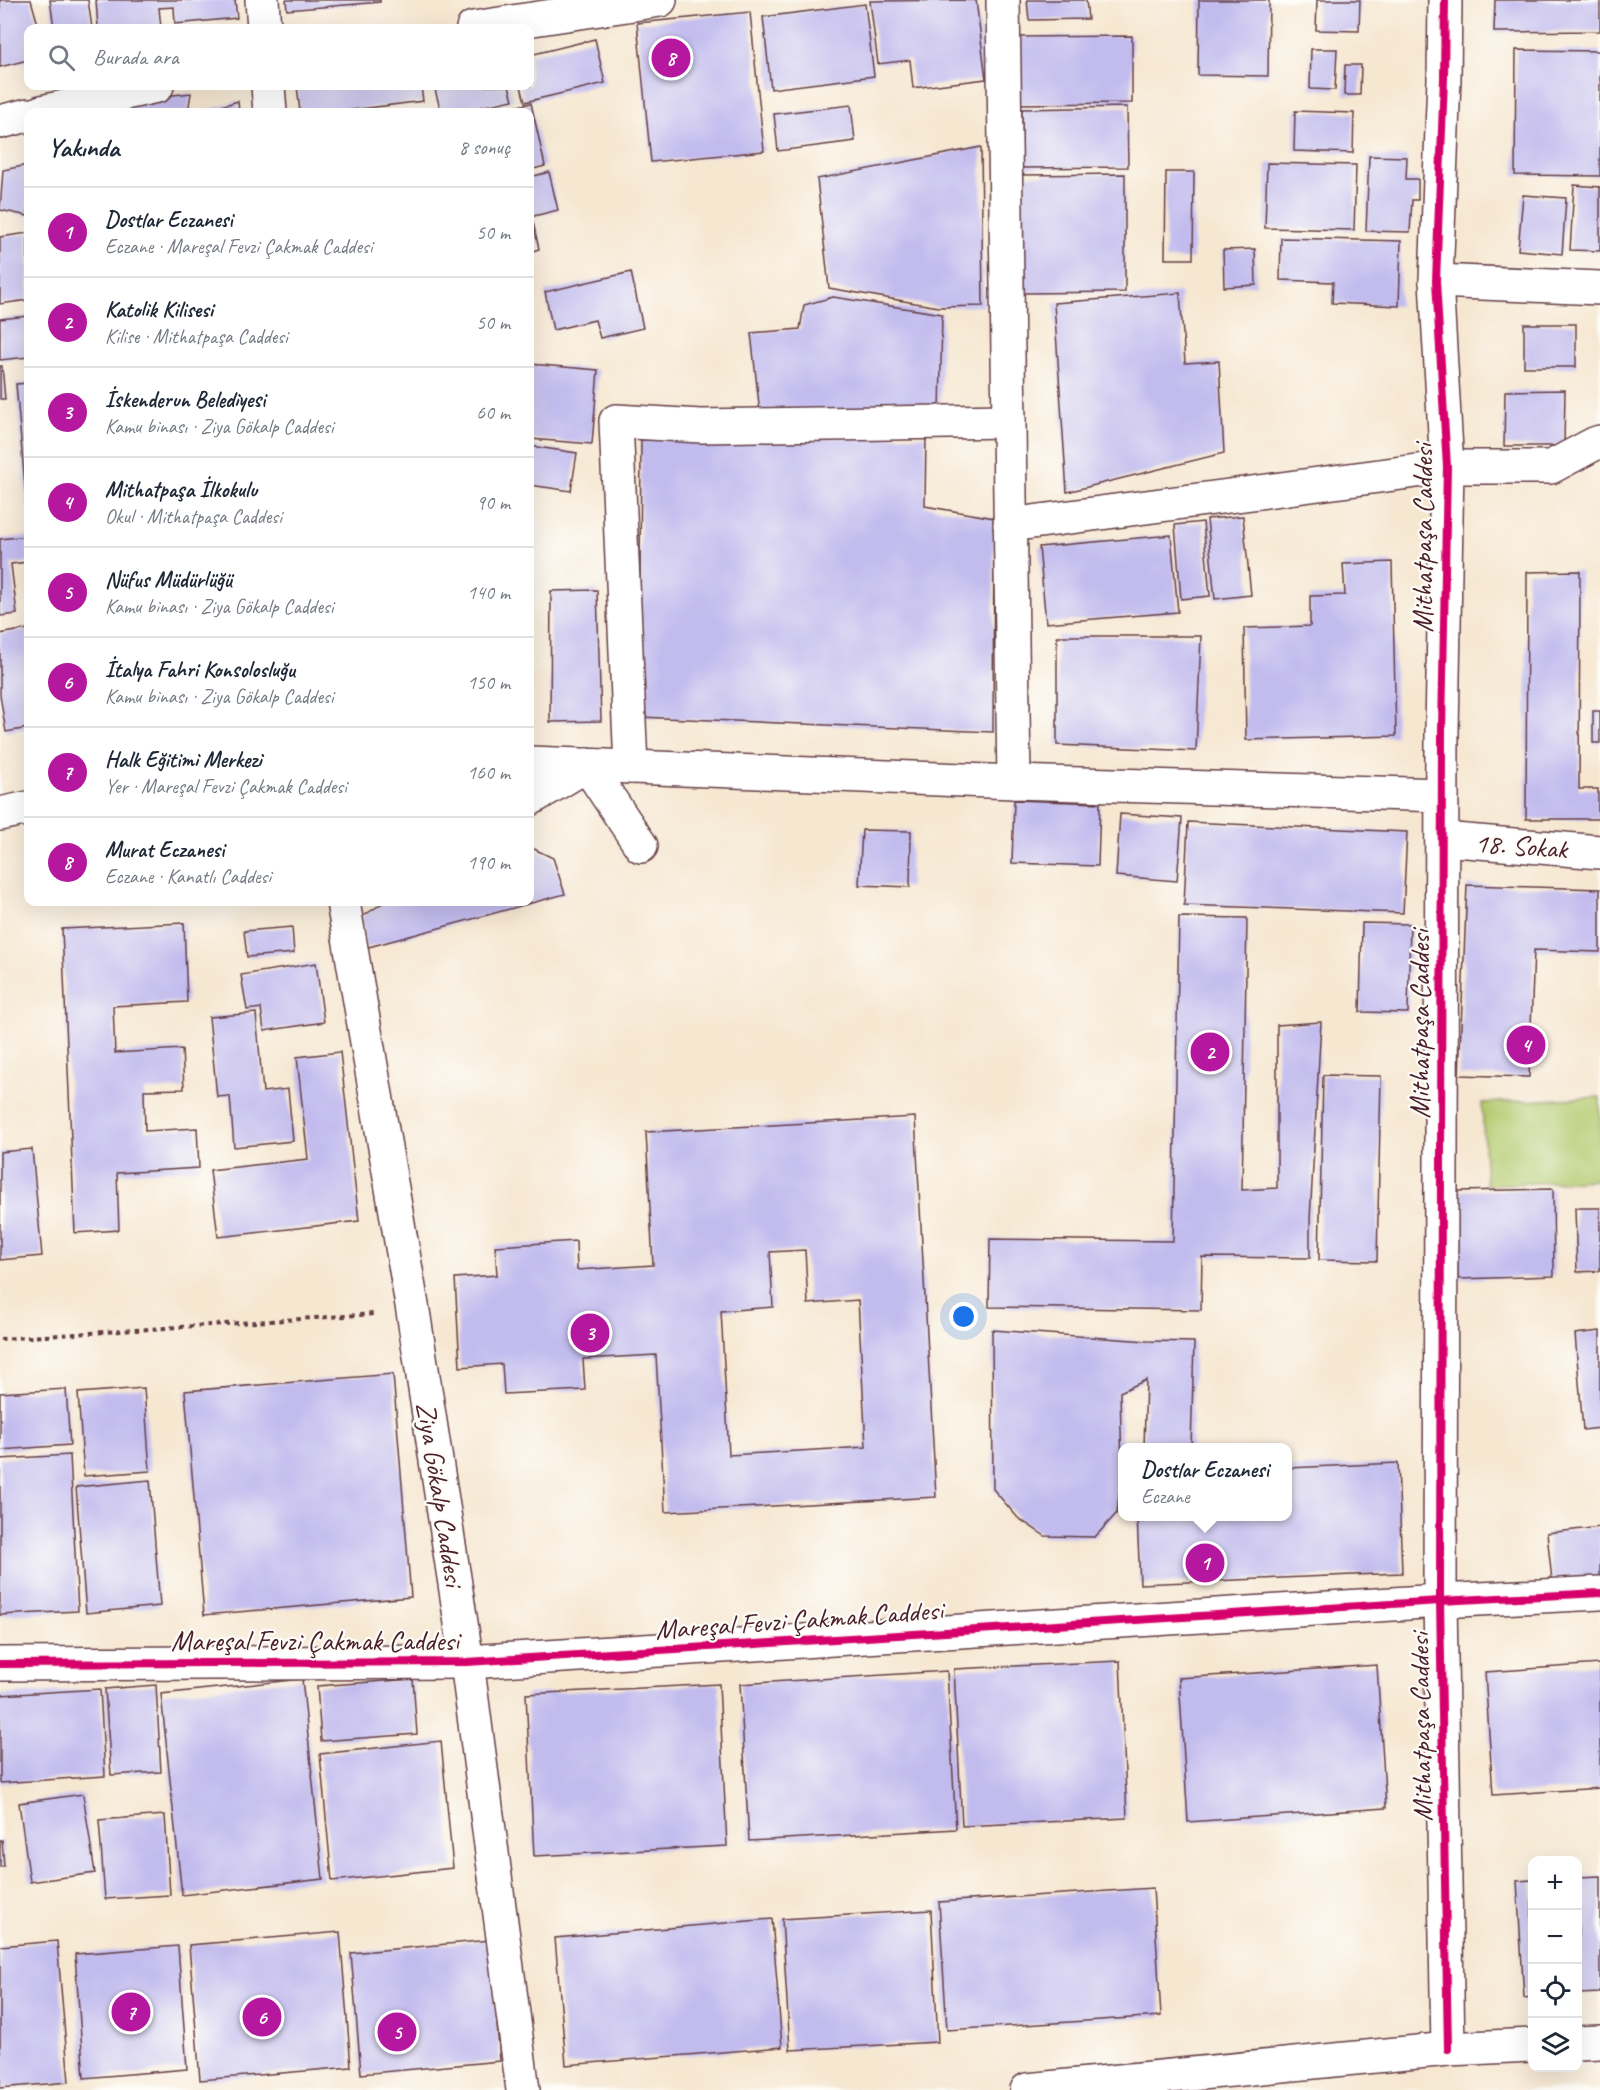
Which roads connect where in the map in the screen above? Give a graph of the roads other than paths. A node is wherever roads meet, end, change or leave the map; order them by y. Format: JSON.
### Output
{"nodes":[{"id":1,"x":262,"y":0,"type":"edge"},
{"id":2,"x":660,"y":0,"type":"edge"},
{"id":3,"x":1003,"y":0,"type":"edge"},
{"id":4,"x":1445,"y":0,"type":"edge"},
{"id":5,"x":264,"y":24,"type":"edge"},
{"id":6,"x":500,"y":24,"type":"edge"},
{"id":7,"x":139,"y":90,"type":"edge"},
{"id":8,"x":268,"y":90,"type":"edge"},
{"id":9,"x":59,"y":108,"type":"edge"},
{"id":10,"x":270,"y":108,"type":"edge"},
{"id":11,"x":24,"y":116,"type":"edge"},
{"id":12,"x":0,"y":122,"type":"edge"},
{"id":13,"x":1437,"y":281,"type":"junction"},
{"id":14,"x":1600,"y":288,"type":"edge"},
{"id":15,"x":1010,"y":421,"type":"junction"},
{"id":16,"x":1600,"y":442,"type":"edge"},
{"id":17,"x":1447,"y":467,"type":"junction"},
{"id":18,"x":1010,"y":525,"type":"junction"},
{"id":19,"x":534,"y":763,"type":"edge"},
{"id":20,"x":587,"y":765,"type":"junction"},
{"id":21,"x":631,"y":767,"type":"junction"},
{"id":22,"x":1014,"y":782,"type":"junction"},
{"id":23,"x":1442,"y":795,"type":"junction"},
{"id":24,"x":534,"y":797,"type":"edge"},
{"id":25,"x":24,"y":809,"type":"edge"},
{"id":26,"x":0,"y":814,"type":"edge"},
{"id":27,"x":1442,"y":839,"type":"junction"},
{"id":28,"x":640,"y":846,"type":"dead end"},
{"id":29,"x":1600,"y":852,"type":"edge"},
{"id":30,"x":348,"y":906,"type":"edge"},
{"id":31,"x":1600,"y":1593,"type":"edge"},
{"id":32,"x":1440,"y":1601,"type":"junction"},
{"id":33,"x":467,"y":1662,"type":"junction"},
{"id":34,"x":0,"y":1664,"type":"edge"},
{"id":35,"x":1600,"y":2042,"type":"edge"},
{"id":36,"x":1582,"y":2043,"type":"edge"},
{"id":37,"x":1528,"y":2045,"type":"edge"},
{"id":38,"x":1448,"y":2049,"type":"junction"},
{"id":39,"x":523,"y":2090,"type":"edge"},
{"id":40,"x":1027,"y":2090,"type":"edge"}],
"edges":[{"from":1,"to":5,"type":"street"},
{"from":2,"to":6,"type":"street"},
{"from":3,"to":15,"type":"street"},
{"from":4,"to":13,"type":"street","name":"Mithatpaşa Caddesi"},
{"from":7,"to":9,"type":"street"},
{"from":8,"to":10,"type":"street"},
{"from":11,"to":12,"type":"street"},
{"from":13,"to":14,"type":"street"},
{"from":13,"to":17,"type":"street","name":"Mithatpaşa Caddesi"},
{"from":15,"to":18,"type":"street"},
{"from":15,"to":21,"type":"street"},
{"from":16,"to":17,"type":"street"},
{"from":17,"to":18,"type":"street"},
{"from":17,"to":23,"type":"street","name":"Mithatpaşa Caddesi"},
{"from":18,"to":22,"type":"street"},
{"from":19,"to":20,"type":"street"},
{"from":20,"to":21,"type":"street"},
{"from":20,"to":24,"type":"street"},
{"from":20,"to":28,"type":"street"},
{"from":21,"to":22,"type":"street"},
{"from":22,"to":23,"type":"street"},
{"from":23,"to":27,"type":"street","name":"Mithatpaşa Caddesi"},
{"from":25,"to":26,"type":"street"},
{"from":27,"to":29,"type":"street","name":"18. Sokak"},
{"from":27,"to":32,"type":"street","name":"Mithatpaşa Caddesi"},
{"from":30,"to":33,"type":"street","name":"Ziya Gökalp Caddesi"},
{"from":31,"to":32,"type":"street","name":"Mareşal Fevzi Çakmak Caddesi"},
{"from":32,"to":33,"type":"street","name":"Mareşal Fevzi Çakmak Caddesi"},
{"from":32,"to":38,"type":"street","name":"Mithatpaşa Caddesi"},
{"from":33,"to":34,"type":"street","name":"Mareşal Fevzi Çakmak Caddesi"},
{"from":33,"to":39,"type":"street","name":"Ziya Gökalp Caddesi"},
{"from":35,"to":36,"type":"street"},
{"from":37,"to":38,"type":"street"},
{"from":38,"to":40,"type":"street"}]}
